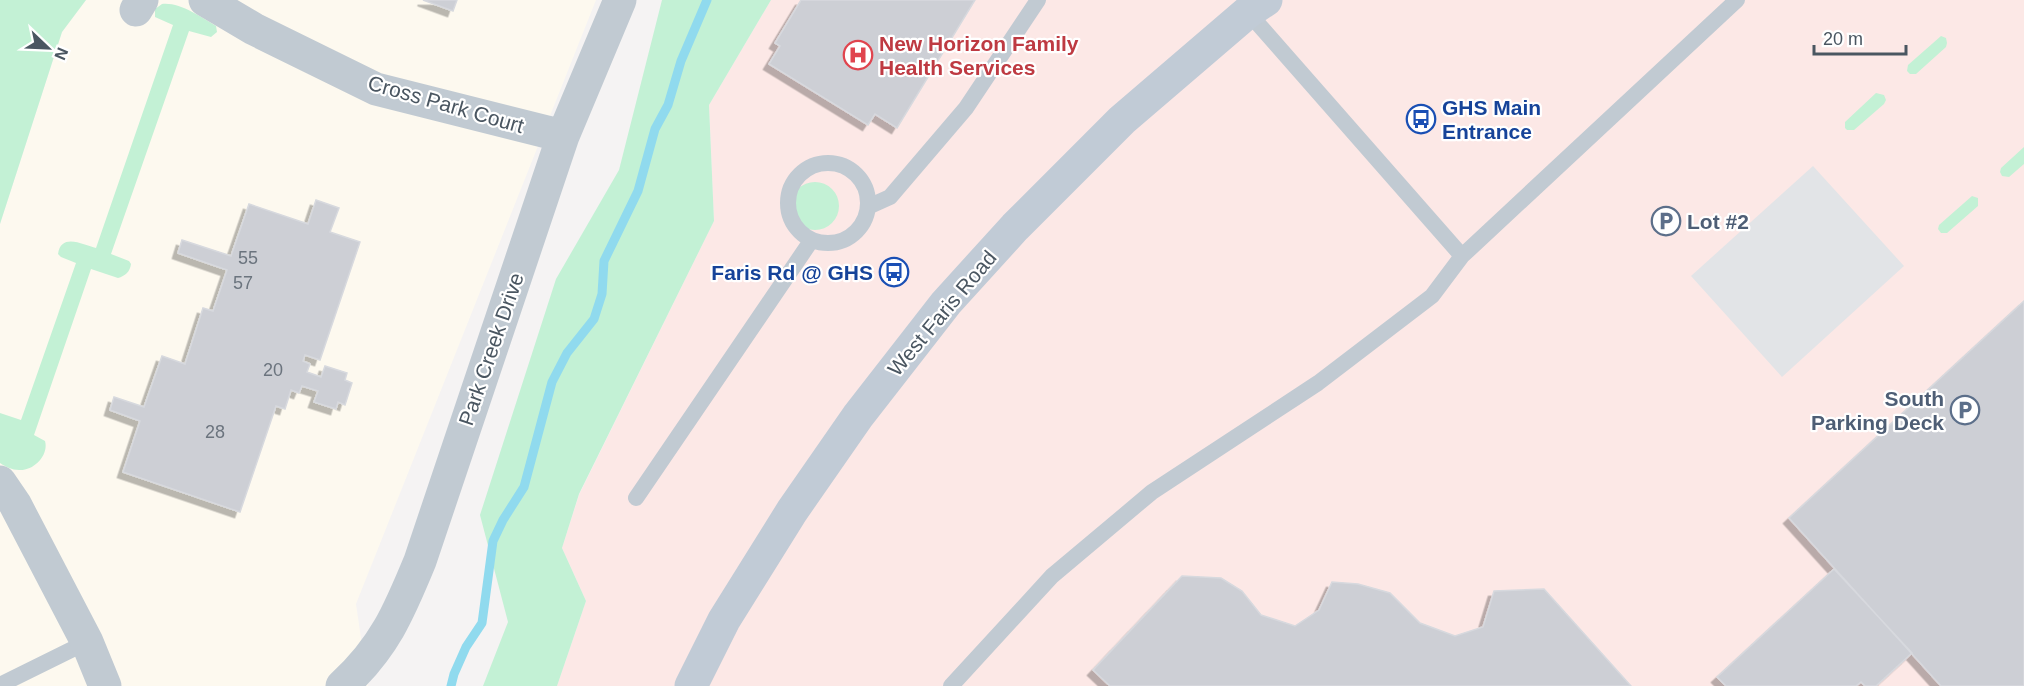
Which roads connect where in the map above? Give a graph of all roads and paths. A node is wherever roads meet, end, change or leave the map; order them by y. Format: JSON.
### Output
{"nodes":[{"id":1,"x":205,"y":0,"type":"edge"},
{"id":2,"x":620,"y":0,"type":"edge"},
{"id":3,"x":1038,"y":0,"type":"edge"},
{"id":4,"x":1737,"y":0,"type":"edge"},
{"id":5,"x":1250,"y":4,"type":"edge"},
{"id":6,"x":563,"y":136,"type":"junction"},
{"id":7,"x":870,"y":206,"type":"junction"},
{"id":8,"x":811,"y":241,"type":"junction"},
{"id":9,"x":1462,"y":256,"type":"junction"},
{"id":10,"x":0,"y":482,"type":"edge"},
{"id":11,"x":636,"y":498,"type":"dead end"},
{"id":12,"x":87,"y":642,"type":"junction"},
{"id":13,"x":0,"y":685,"type":"edge"},
{"id":14,"x":105,"y":686,"type":"edge"},
{"id":15,"x":342,"y":686,"type":"edge"},
{"id":16,"x":691,"y":686,"type":"edge"},
{"id":17,"x":951,"y":686,"type":"edge"}],
"edges":[{"from":1,"to":6,"type":"street","name":"Cross Park Court"},
{"from":2,"to":6,"type":"street","name":"Park Creek Drive"},
{"from":3,"to":7,"type":"lane"},
{"from":4,"to":9,"type":"lane"},
{"from":5,"to":9,"type":"lane"},
{"from":5,"to":16,"type":"main road","name":"West Faris Road"},
{"from":6,"to":15,"type":"street","name":"Park Creek Drive"},
{"from":7,"to":8,"type":"lane"},
{"from":7,"to":8,"type":"lane"},
{"from":8,"to":11,"type":"lane"},
{"from":9,"to":17,"type":"lane"},
{"from":10,"to":12,"type":"street"},
{"from":12,"to":13,"type":"lane"},
{"from":12,"to":14,"type":"street"}]}
